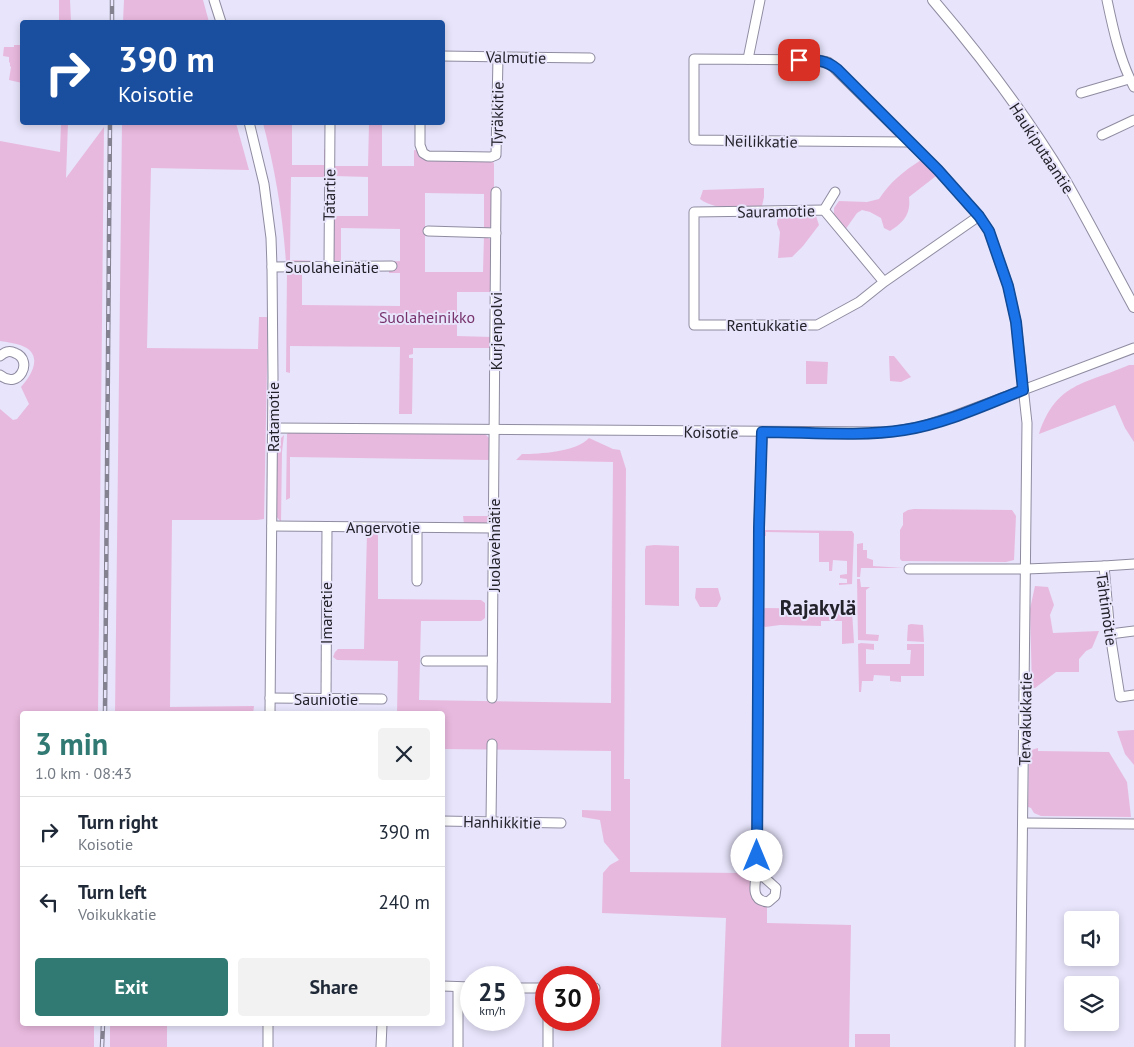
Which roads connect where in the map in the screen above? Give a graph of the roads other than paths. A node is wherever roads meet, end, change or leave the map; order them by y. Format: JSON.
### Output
{"nodes":[{"id":1,"x":214,"y":0,"type":"edge"},
{"id":2,"x":760,"y":0,"type":"edge"},
{"id":3,"x":933,"y":0,"type":"edge"},
{"id":4,"x":1107,"y":0,"type":"edge"},
{"id":5,"x":220,"y":20,"type":"edge"},
{"id":6,"x":445,"y":56,"type":"edge"},
{"id":7,"x":498,"y":57,"type":"junction"},
{"id":8,"x":590,"y":58,"type":"dead end"},
{"id":9,"x":694,"y":59,"type":"joint"},
{"id":10,"x":748,"y":59,"type":"junction"},
{"id":11,"x":1129,"y":79,"type":"junction"},
{"id":12,"x":1134,"y":87,"type":"edge"},
{"id":13,"x":1081,"y":94,"type":"dead end"},
{"id":14,"x":1134,"y":120,"type":"edge"},
{"id":15,"x":250,"y":125,"type":"edge"},
{"id":16,"x":330,"y":125,"type":"edge"},
{"id":17,"x":420,"y":125,"type":"edge"},
{"id":18,"x":1102,"y":135,"type":"dead end"},
{"id":19,"x":909,"y":142,"type":"junction"},
{"id":20,"x":496,"y":192,"type":"dead end"},
{"id":21,"x":835,"y":192,"type":"dead end"},
{"id":22,"x":824,"y":210,"type":"junction"},
{"id":23,"x":694,"y":212,"type":"joint"},
{"id":24,"x":979,"y":216,"type":"junction"},
{"id":25,"x":428,"y":232,"type":"dead end"},
{"id":26,"x":496,"y":233,"type":"junction"},
{"id":27,"x":392,"y":266,"type":"dead end"},
{"id":28,"x":272,"y":267,"type":"junction"},
{"id":29,"x":329,"y":267,"type":"junction"},
{"id":30,"x":884,"y":282,"type":"junction"},
{"id":31,"x":1134,"y":307,"type":"edge"},
{"id":32,"x":1134,"y":348,"type":"edge"},
{"id":33,"x":0,"y":356,"type":"edge"},
{"id":34,"x":0,"y":375,"type":"edge"},
{"id":35,"x":1023,"y":390,"type":"junction"},
{"id":36,"x":273,"y":428,"type":"junction"},
{"id":37,"x":495,"y":430,"type":"junction"},
{"id":38,"x":762,"y":432,"type":"junction"},
{"id":39,"x":272,"y":526,"type":"junction"},
{"id":40,"x":327,"y":527,"type":"junction"},
{"id":41,"x":417,"y":528,"type":"junction"},
{"id":42,"x":493,"y":528,"type":"junction"},
{"id":43,"x":1134,"y":564,"type":"edge"},
{"id":44,"x":1104,"y":566,"type":"junction"},
{"id":45,"x":909,"y":569,"type":"dead end"},
{"id":46,"x":1026,"y":569,"type":"junction"},
{"id":47,"x":417,"y":581,"type":"dead end"},
{"id":48,"x":1134,"y":631,"type":"edge"},
{"id":49,"x":1110,"y":634,"type":"junction"},
{"id":50,"x":426,"y":661,"type":"dead end"},
{"id":51,"x":492,"y":661,"type":"junction"},
{"id":52,"x":1134,"y":695,"type":"edge"},
{"id":53,"x":270,"y":698,"type":"junction"},
{"id":54,"x":492,"y":698,"type":"dead end"},
{"id":55,"x":326,"y":699,"type":"junction"},
{"id":56,"x":382,"y":699,"type":"dead end"},
{"id":57,"x":270,"y":711,"type":"edge"},
{"id":58,"x":492,"y":744,"type":"dead end"},
{"id":59,"x":445,"y":821,"type":"edge"},
{"id":60,"x":491,"y":821,"type":"junction"},
{"id":61,"x":561,"y":823,"type":"dead end"},
{"id":62,"x":1024,"y":823,"type":"junction"},
{"id":63,"x":1134,"y":824,"type":"edge"},
{"id":64,"x":757,"y":871,"type":"dead end"},
{"id":65,"x":445,"y":986,"type":"edge"},
{"id":66,"x":458,"y":987,"type":"joint"},
{"id":67,"x":268,"y":1026,"type":"edge"},
{"id":68,"x":382,"y":1026,"type":"edge"},
{"id":69,"x":548,"y":1031,"type":"edge"},
{"id":70,"x":268,"y":1047,"type":"edge"},
{"id":71,"x":381,"y":1047,"type":"edge"},
{"id":72,"x":458,"y":1047,"type":"edge"},
{"id":73,"x":548,"y":1047,"type":"edge"},
{"id":74,"x":1020,"y":1047,"type":"edge"}],
"edges":[{"from":1,"to":5,"type":"street"},
{"from":2,"to":10,"type":"street"},
{"from":3,"to":31,"type":"main road","name":"Haukiputaantie"},
{"from":4,"to":11,"type":"street"},
{"from":6,"to":7,"type":"street","name":"Valmutie"},
{"from":7,"to":8,"type":"street","name":"Valmutie"},
{"from":7,"to":17,"type":"street","name":"Tyräkkitie"},
{"from":9,"to":10,"type":"street","name":"Tervakukkatie"},
{"from":9,"to":19,"type":"street","name":"Neilikkatie"},
{"from":10,"to":19,"type":"street","name":"Tervakukkatie"},
{"from":11,"to":12,"type":"street"},
{"from":11,"to":13,"type":"street"},
{"from":14,"to":18,"type":"street"},
{"from":15,"to":28,"type":"street","name":"Ratamotie"},
{"from":16,"to":29,"type":"street","name":"Tatartie"},
{"from":19,"to":24,"type":"street","name":"Tervakukkatie"},
{"from":20,"to":26,"type":"street","name":"Kurjenpolvi"},
{"from":21,"to":22,"type":"street"},
{"from":22,"to":23,"type":"street","name":"Sauramotie"},
{"from":22,"to":30,"type":"street","name":"Sauramotie"},
{"from":23,"to":30,"type":"street","name":"Rentukkatie"},
{"from":24,"to":30,"type":"street","name":"Rentukkatie"},
{"from":24,"to":35,"type":"street","name":"Tervakukkatie"},
{"from":25,"to":26,"type":"street"},
{"from":26,"to":37,"type":"street","name":"Kurjenpolvi"},
{"from":27,"to":29,"type":"street","name":"Suolaheinätie"},
{"from":28,"to":29,"type":"street","name":"Suolaheinätie"},
{"from":28,"to":36,"type":"street","name":"Ratamotie"},
{"from":32,"to":35,"type":"street","name":"Koisotie"},
{"from":33,"to":34,"type":"street"},
{"from":35,"to":38,"type":"street","name":"Koisotie"},
{"from":35,"to":46,"type":"street","name":"Tervakukkatie"},
{"from":36,"to":37,"type":"street","name":"Koisotie"},
{"from":36,"to":39,"type":"street","name":"Ratamotie"},
{"from":37,"to":38,"type":"street","name":"Koisotie"},
{"from":37,"to":42,"type":"street","name":"Juolavehnätie"},
{"from":38,"to":64,"type":"street"},
{"from":39,"to":40,"type":"street","name":"Angervotie"},
{"from":39,"to":53,"type":"street","name":"Ratamotie"},
{"from":40,"to":41,"type":"street","name":"Angervotie"},
{"from":40,"to":55,"type":"street","name":"Imarretie"},
{"from":41,"to":42,"type":"street","name":"Angervotie"},
{"from":41,"to":47,"type":"street"},
{"from":42,"to":51,"type":"street","name":"Juolavehnätie"},
{"from":43,"to":44,"type":"street"},
{"from":44,"to":46,"type":"street","name":"Tähtimötie"},
{"from":44,"to":49,"type":"street","name":"Tähtimötie"},
{"from":45,"to":46,"type":"street","name":"Tähtimötie"},
{"from":46,"to":62,"type":"street","name":"Tervakukkatie"},
{"from":48,"to":49,"type":"street"},
{"from":49,"to":52,"type":"street","name":"Tähtimötie"},
{"from":50,"to":51,"type":"street"},
{"from":51,"to":54,"type":"street","name":"Juolavehnätie"},
{"from":53,"to":55,"type":"street","name":"Sauniotie"},
{"from":53,"to":57,"type":"street","name":"Ratamotie"},
{"from":55,"to":56,"type":"street","name":"Sauniotie"},
{"from":58,"to":60,"type":"street"},
{"from":59,"to":60,"type":"street","name":"Hanhikkitie"},
{"from":60,"to":61,"type":"street","name":"Hanhikkitie"},
{"from":62,"to":63,"type":"street"},
{"from":62,"to":74,"type":"street","name":"Tervakukkatie"},
{"from":65,"to":66,"type":"street"},
{"from":66,"to":72,"type":"street"},
{"from":67,"to":70,"type":"street"},
{"from":68,"to":71,"type":"street"},
{"from":69,"to":73,"type":"street"}]}
